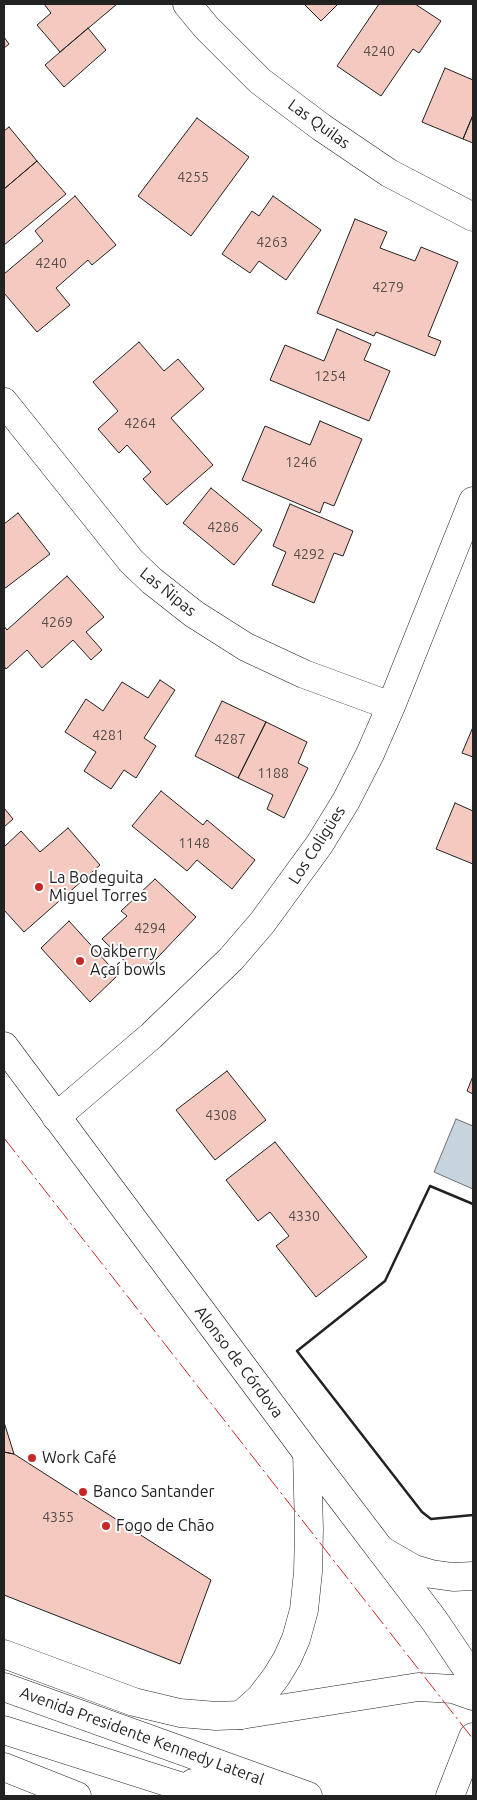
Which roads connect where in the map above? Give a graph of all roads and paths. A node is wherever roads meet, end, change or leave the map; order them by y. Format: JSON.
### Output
{"nodes":[{"id":1,"x":187,"y":4,"type":"edge"},
{"id":2,"x":473,"y":217,"type":"edge"},
{"id":3,"x":4,"y":402,"type":"edge"},
{"id":4,"x":473,"y":501,"type":"edge"},
{"id":5,"x":391,"y":706,"type":"junction"},
{"id":6,"x":4,"y":1046,"type":"edge"},
{"id":7,"x":56,"y":1116,"type":"junction"},
{"id":8,"x":307,"y":1453,"type":"junction"},
{"id":9,"x":381,"y":1550,"type":"junction"},
{"id":10,"x":473,"y":1576,"type":"edge"},
{"id":11,"x":4,"y":1654,"type":"edge"},
{"id":12,"x":473,"y":1678,"type":"edge"},
{"id":13,"x":4,"y":1687,"type":"edge"},
{"id":14,"x":473,"y":1696,"type":"edge"},
{"id":15,"x":242,"y":1715,"type":"junction"},
{"id":16,"x":4,"y":1730,"type":"edge"},
{"id":17,"x":469,"y":1749,"type":"edge"},
{"id":18,"x":4,"y":1767,"type":"edge"},
{"id":19,"x":137,"y":1772,"type":"junction"},
{"id":20,"x":78,"y":1796,"type":"edge"},
{"id":21,"x":211,"y":1796,"type":"edge"},
{"id":22,"x":255,"y":1796,"type":"edge"},
{"id":23,"x":308,"y":1796,"type":"edge"},
{"id":24,"x":450,"y":1796,"type":"edge"}],
"edges":[{"from":1,"to":2,"type":"main road","name":"Las Quilas"},
{"from":3,"to":5,"type":"main road","name":"Las Ñipas"},
{"from":4,"to":5,"type":"main road","name":"Los Coligües"},
{"from":5,"to":7,"type":"main road","name":"Los Coligües"},
{"from":6,"to":7,"type":"main road","name":"Alonso de Córdova"},
{"from":7,"to":8,"type":"main road","name":"Alonso de Córdova"},
{"from":8,"to":9,"type":"main road","name":"Alonso de Córdova"},
{"from":8,"to":15,"type":"main road"},
{"from":9,"to":10,"type":"main road"},
{"from":9,"to":12,"type":"main road","name":"Alonso de Córdova"},
{"from":11,"to":15,"type":"main road","name":"Avenida Presidente Kennedy Lateral"},
{"from":13,"to":23,"type":"main road","name":"Avenida Presidente Kennedy Lateral"},
{"from":14,"to":15,"type":"main road","name":"Avenida Presidente Kennedy Lateral"},
{"from":16,"to":19,"type":"main road"},
{"from":17,"to":24,"type":"main road"},
{"from":18,"to":20,"type":"main road"},
{"from":19,"to":21,"type":"main road"},
{"from":19,"to":22,"type":"main road"}]}
